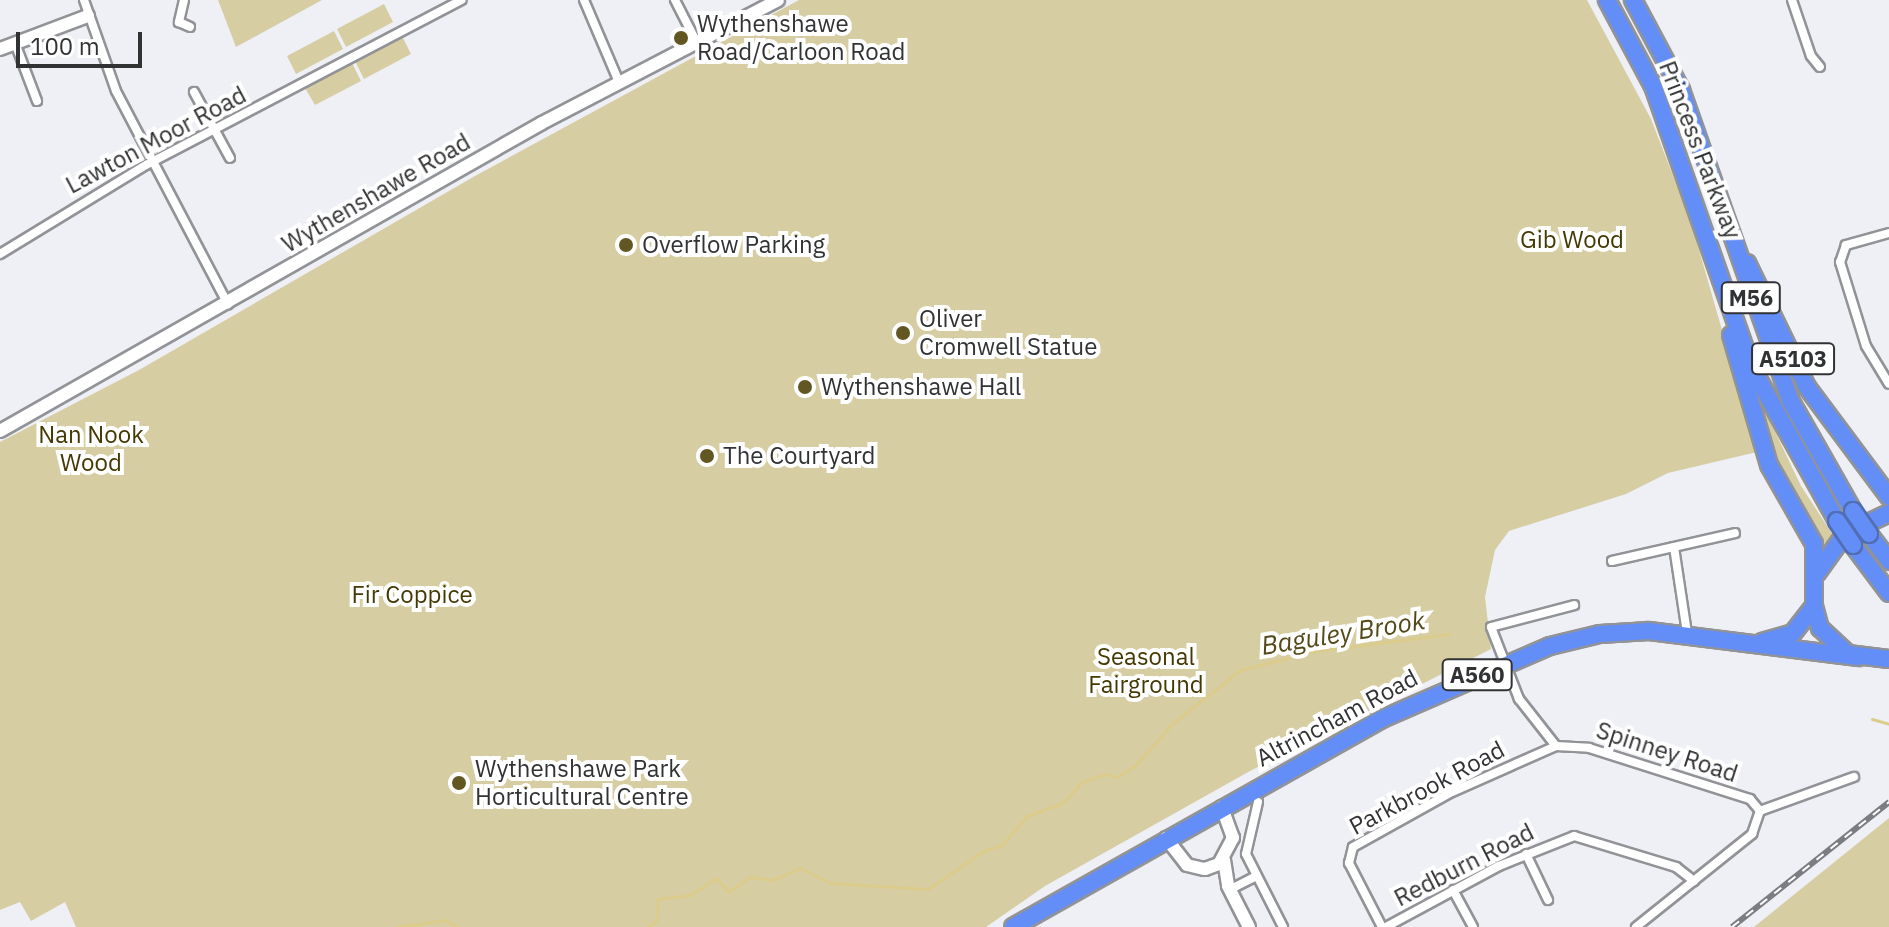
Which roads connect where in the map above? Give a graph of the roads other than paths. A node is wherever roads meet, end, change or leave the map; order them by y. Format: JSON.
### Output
{"nodes":[{"id":1,"x":84,"y":0,"type":"edge"},
{"id":2,"x":184,"y":0,"type":"edge"},
{"id":3,"x":462,"y":0,"type":"edge"},
{"id":4,"x":584,"y":0,"type":"edge"},
{"id":5,"x":675,"y":0,"type":"edge"},
{"id":6,"x":778,"y":0,"type":"edge"},
{"id":7,"x":1607,"y":0,"type":"edge"},
{"id":8,"x":1633,"y":0,"type":"edge"},
{"id":9,"x":1792,"y":0,"type":"edge"},
{"id":10,"x":88,"y":16,"type":"junction"},
{"id":11,"x":190,"y":27,"type":"dead end"},
{"id":12,"x":696,"y":41,"type":"junction"},
{"id":13,"x":15,"y":43,"type":"junction"},
{"id":14,"x":0,"y":49,"type":"edge"},
{"id":15,"x":1820,"y":67,"type":"dead end"},
{"id":16,"x":619,"y":82,"type":"junction"},
{"id":17,"x":194,"y":92,"type":"dead end"},
{"id":18,"x":37,"y":101,"type":"dead end"},
{"id":19,"x":215,"y":130,"type":"junction"},
{"id":20,"x":230,"y":158,"type":"dead end"},
{"id":21,"x":150,"y":162,"type":"junction"},
{"id":22,"x":1725,"y":218,"type":"junction"},
{"id":23,"x":1705,"y":224,"type":"junction"},
{"id":24,"x":1889,"y":233,"type":"edge"},
{"id":25,"x":0,"y":254,"type":"edge"},
{"id":26,"x":228,"y":304,"type":"junction"},
{"id":27,"x":1889,"y":384,"type":"edge"},
{"id":28,"x":0,"y":431,"type":"edge"},
{"id":29,"x":1889,"y":497,"type":"edge"},
{"id":30,"x":1889,"y":513,"type":"edge"},
{"id":31,"x":1735,"y":533,"type":"dead end"},
{"id":32,"x":1674,"y":547,"type":"junction"},
{"id":33,"x":1612,"y":561,"type":"dead end"},
{"id":34,"x":1889,"y":561,"type":"edge"},
{"id":35,"x":1816,"y":575,"type":"junction"},
{"id":36,"x":1889,"y":593,"type":"edge"},
{"id":37,"x":1574,"y":605,"type":"dead end"},
{"id":38,"x":1814,"y":606,"type":"junction"},
{"id":39,"x":1687,"y":633,"type":"junction"},
{"id":40,"x":1757,"y":643,"type":"junction"},
{"id":41,"x":1858,"y":657,"type":"junction"},
{"id":42,"x":1885,"y":662,"type":"edge"},
{"id":43,"x":1504,"y":663,"type":"junction"},
{"id":44,"x":1556,"y":746,"type":"junction"},
{"id":45,"x":1854,"y":777,"type":"dead end"},
{"id":46,"x":1258,"y":802,"type":"dead end"},
{"id":47,"x":1222,"y":807,"type":"junction"},
{"id":48,"x":1760,"y":811,"type":"junction"},
{"id":49,"x":1166,"y":838,"type":"junction"},
{"id":50,"x":1526,"y":854,"type":"junction"},
{"id":51,"x":1224,"y":860,"type":"junction"},
{"id":52,"x":1209,"y":868,"type":"junction"},
{"id":53,"x":1256,"y":876,"type":"junction"},
{"id":54,"x":1694,"y":881,"type":"junction"},
{"id":55,"x":1229,"y":888,"type":"junction"},
{"id":56,"x":1453,"y":890,"type":"junction"},
{"id":57,"x":1548,"y":900,"type":"dead end"},
{"id":58,"x":1013,"y":927,"type":"edge"},
{"id":59,"x":1249,"y":927,"type":"edge"},
{"id":60,"x":1283,"y":927,"type":"edge"},
{"id":61,"x":1384,"y":927,"type":"edge"},
{"id":62,"x":1473,"y":927,"type":"edge"},
{"id":63,"x":1636,"y":927,"type":"edge"}],
"edges":[{"from":1,"to":10,"type":"street"},
{"from":2,"to":11,"type":"street"},
{"from":3,"to":19,"type":"street","name":"Lawton Moor Road"},
{"from":4,"to":16,"type":"street"},
{"from":5,"to":12,"type":"street"},
{"from":6,"to":12,"type":"main road","name":"Wythenshawe Road"},
{"from":7,"to":23,"type":"highway","name":"Princess Parkway","number":"A5103"},
{"from":8,"to":22,"type":"highway","name":"Princess Parkway","number":"A5103"},
{"from":9,"to":15,"type":"street"},
{"from":10,"to":13,"type":"main road"},
{"from":10,"to":21,"type":"street"},
{"from":12,"to":16,"type":"main road","name":"Wythenshawe Road"},
{"from":13,"to":14,"type":"main road"},
{"from":13,"to":18,"type":"street"},
{"from":16,"to":26,"type":"main road","name":"Wythenshawe Road"},
{"from":17,"to":19,"type":"street"},
{"from":19,"to":20,"type":"street"},
{"from":19,"to":21,"type":"street","name":"Lawton Moor Road"},
{"from":21,"to":25,"type":"street","name":"Lawton Moor Road"},
{"from":21,"to":26,"type":"street"},
{"from":22,"to":29,"type":"highway","number":"A5103"},
{"from":22,"to":34,"type":"highway","name":"Princess Parkway","number":"M56","bridge":true},
{"from":23,"to":35,"type":"highway","number":"A5103"},
{"from":23,"to":36,"type":"highway","name":"Princess Parkway","number":"M56","bridge":true},
{"from":24,"to":27,"type":"street"},
{"from":26,"to":28,"type":"main road","name":"Wythenshawe Road"},
{"from":30,"to":35,"type":"highway"},
{"from":31,"to":32,"type":"street"},
{"from":32,"to":33,"type":"street"},
{"from":32,"to":39,"type":"street"},
{"from":35,"to":38,"type":"highway"},
{"from":37,"to":43,"type":"street"},
{"from":38,"to":40,"type":"highway","name":"Altrincham Road","number":"A560"},
{"from":38,"to":41,"type":"highway","number":"A560"},
{"from":39,"to":40,"type":"highway","name":"Altrincham Road","number":"A560"},
{"from":39,"to":43,"type":"highway","name":"Altrincham Road","number":"A560"},
{"from":40,"to":41,"type":"highway","name":"Altrincham Road","number":"A560"},
{"from":41,"to":42,"type":"highway","number":"A560"},
{"from":43,"to":44,"type":"street"},
{"from":43,"to":47,"type":"highway","name":"Altrincham Road","number":"A560"},
{"from":44,"to":48,"type":"street","name":"Spinney Road"},
{"from":44,"to":61,"type":"street","name":"Parkbrook Road"},
{"from":45,"to":48,"type":"street"},
{"from":46,"to":53,"type":"street"},
{"from":47,"to":49,"type":"highway","name":"Altrincham Road","number":"A560"},
{"from":47,"to":51,"type":"main road"},
{"from":48,"to":54,"type":"street"},
{"from":49,"to":52,"type":"main road"},
{"from":49,"to":58,"type":"highway","name":"Altrincham Road","number":"A560"},
{"from":50,"to":54,"type":"street","name":"Redburn Road"},
{"from":50,"to":56,"type":"street","name":"Redburn Road"},
{"from":50,"to":57,"type":"street"},
{"from":51,"to":52,"type":"main road"},
{"from":51,"to":55,"type":"main road"},
{"from":52,"to":55,"type":"main road"},
{"from":53,"to":55,"type":"street"},
{"from":53,"to":60,"type":"street"},
{"from":54,"to":63,"type":"street"},
{"from":55,"to":59,"type":"main road"},
{"from":56,"to":61,"type":"street","name":"Redburn Road"},
{"from":56,"to":62,"type":"street"}]}
